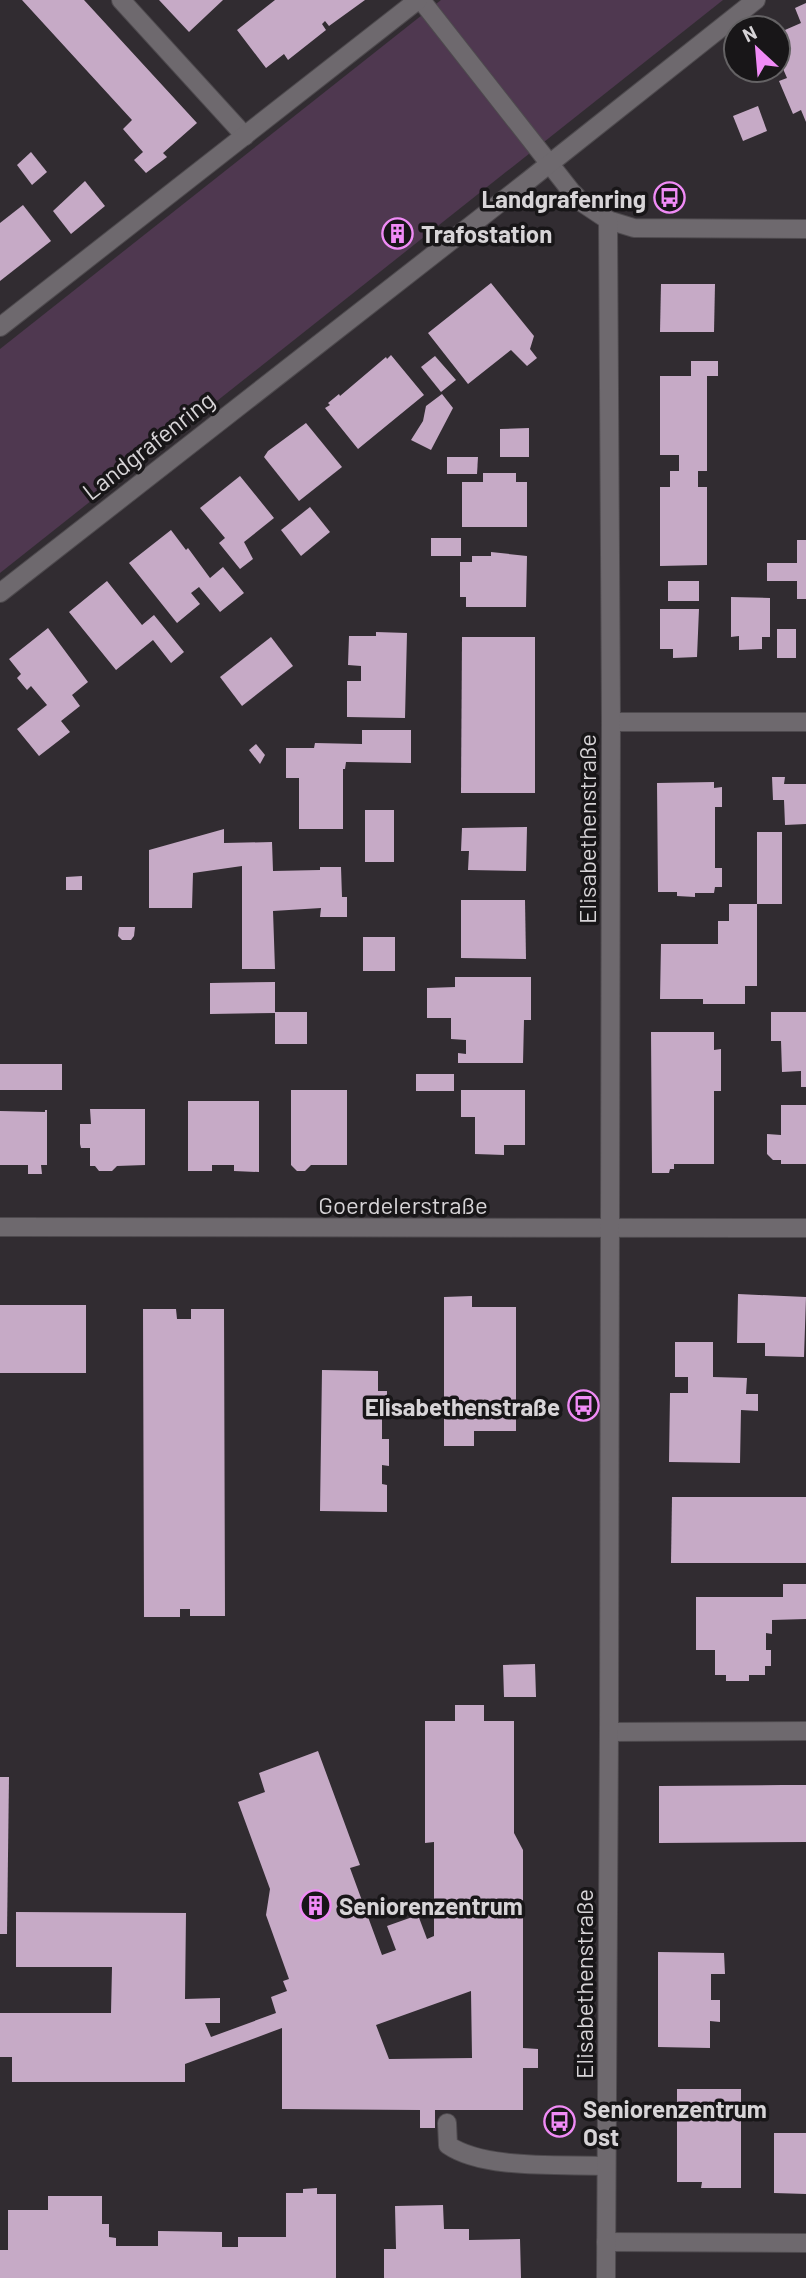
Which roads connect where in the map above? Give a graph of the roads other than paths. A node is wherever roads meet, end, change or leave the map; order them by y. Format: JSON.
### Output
{"nodes":[{"id":1,"x":121,"y":0,"type":"edge"},
{"id":2,"x":419,"y":0,"type":"edge"},
{"id":3,"x":756,"y":0,"type":"edge"},
{"id":4,"x":245,"y":136,"type":"junction"},
{"id":5,"x":549,"y":165,"type":"junction"},
{"id":6,"x":608,"y":220,"type":"junction"},
{"id":7,"x":806,"y":229,"type":"edge"},
{"id":8,"x":0,"y":327,"type":"edge"},
{"id":9,"x":0,"y":593,"type":"edge"},
{"id":10,"x":611,"y":722,"type":"junction"},
{"id":11,"x":806,"y":722,"type":"edge"},
{"id":12,"x":0,"y":1227,"type":"edge"},
{"id":13,"x":806,"y":1228,"type":"edge"},
{"id":14,"x":609,"y":1229,"type":"junction"},
{"id":15,"x":806,"y":1731,"type":"edge"},
{"id":16,"x":610,"y":1732,"type":"junction"},
{"id":17,"x":447,"y":2123,"type":"dead end"},
{"id":18,"x":607,"y":2166,"type":"junction"},
{"id":19,"x":606,"y":2242,"type":"junction"},
{"id":20,"x":806,"y":2243,"type":"edge"},
{"id":21,"x":606,"y":2278,"type":"edge"}],
"edges":[{"from":1,"to":4,"type":"street"},
{"from":2,"to":4,"type":"street"},
{"from":2,"to":5,"type":"street"},
{"from":3,"to":5,"type":"street","name":"Landgrafenring"},
{"from":4,"to":8,"type":"street"},
{"from":5,"to":6,"type":"street"},
{"from":5,"to":9,"type":"street","name":"Landgrafenring"},
{"from":6,"to":7,"type":"street"},
{"from":6,"to":10,"type":"street","name":"Elisabethenstraße"},
{"from":10,"to":11,"type":"street"},
{"from":10,"to":14,"type":"street","name":"Elisabethenstraße"},
{"from":12,"to":14,"type":"street","name":"Goerdelerstraße"},
{"from":13,"to":14,"type":"street","name":"Goerdelerstraße"},
{"from":14,"to":16,"type":"street","name":"Elisabethenstraße"},
{"from":15,"to":16,"type":"street"},
{"from":16,"to":18,"type":"street","name":"Elisabethenstraße"},
{"from":17,"to":18,"type":"street"},
{"from":18,"to":19,"type":"street","name":"Elisabethenstraße"},
{"from":19,"to":20,"type":"street"},
{"from":19,"to":21,"type":"street","name":"Elisabethenstraße"}]}
